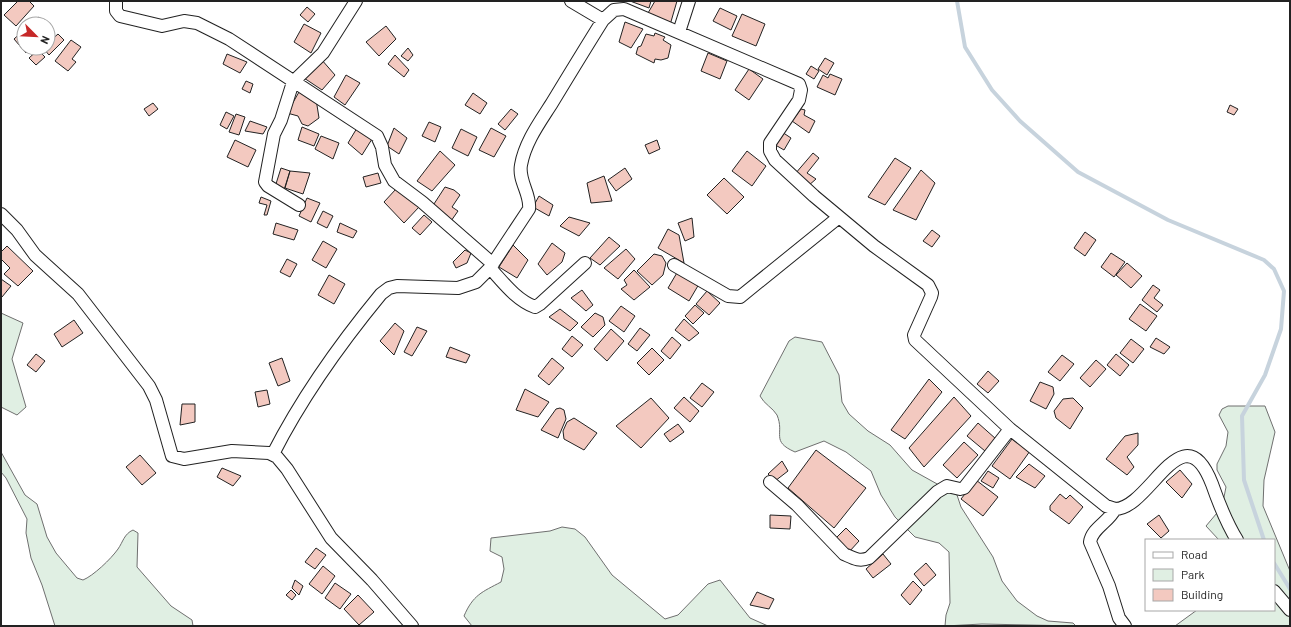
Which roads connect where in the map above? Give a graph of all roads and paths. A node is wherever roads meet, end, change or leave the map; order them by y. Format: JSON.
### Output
{"nodes":[{"id":1,"x":116,"y":1,"type":"edge"},
{"id":2,"x":356,"y":1,"type":"edge"},
{"id":3,"x":571,"y":1,"type":"edge"},
{"id":4,"x":688,"y":1,"type":"edge"},
{"id":5,"x":603,"y":20,"type":"junction"},
{"id":6,"x":679,"y":32,"type":"junction"},
{"id":7,"x":293,"y":82,"type":"junction"},
{"id":8,"x":299,"y":205,"type":"dead end"},
{"id":9,"x":1,"y":214,"type":"edge"},
{"id":10,"x":839,"y":217,"type":"junction"},
{"id":11,"x":585,"y":263,"type":"dead end"},
{"id":12,"x":674,"y":265,"type":"dead end"},
{"id":13,"x":492,"y":266,"type":"junction"},
{"id":14,"x":1010,"y":429,"type":"junction"},
{"id":15,"x":273,"y":454,"type":"junction"},
{"id":16,"x":770,"y":482,"type":"dead end"},
{"id":17,"x":1115,"y":509,"type":"junction"},
{"id":18,"x":1236,"y":539,"type":"edge"},
{"id":19,"x":1275,"y":592,"type":"edge"},
{"id":20,"x":1290,"y":610,"type":"edge"},
{"id":21,"x":412,"y":626,"type":"edge"},
{"id":22,"x":1125,"y":626,"type":"edge"}],
"edges":[{"from":1,"to":7,"type":"street"},
{"from":2,"to":7,"type":"street"},
{"from":3,"to":5,"type":"street"},
{"from":4,"to":6,"type":"street"},
{"from":5,"to":6,"type":"street"},
{"from":5,"to":13,"type":"street"},
{"from":6,"to":10,"type":"street"},
{"from":7,"to":8,"type":"street"},
{"from":7,"to":13,"type":"street"},
{"from":9,"to":15,"type":"street"},
{"from":10,"to":12,"type":"street"},
{"from":10,"to":14,"type":"street"},
{"from":11,"to":13,"type":"street"},
{"from":13,"to":15,"type":"street"},
{"from":14,"to":16,"type":"street"},
{"from":14,"to":17,"type":"street"},
{"from":15,"to":21,"type":"street"},
{"from":17,"to":18,"type":"street"},
{"from":17,"to":22,"type":"street"},
{"from":19,"to":20,"type":"street"}]}
